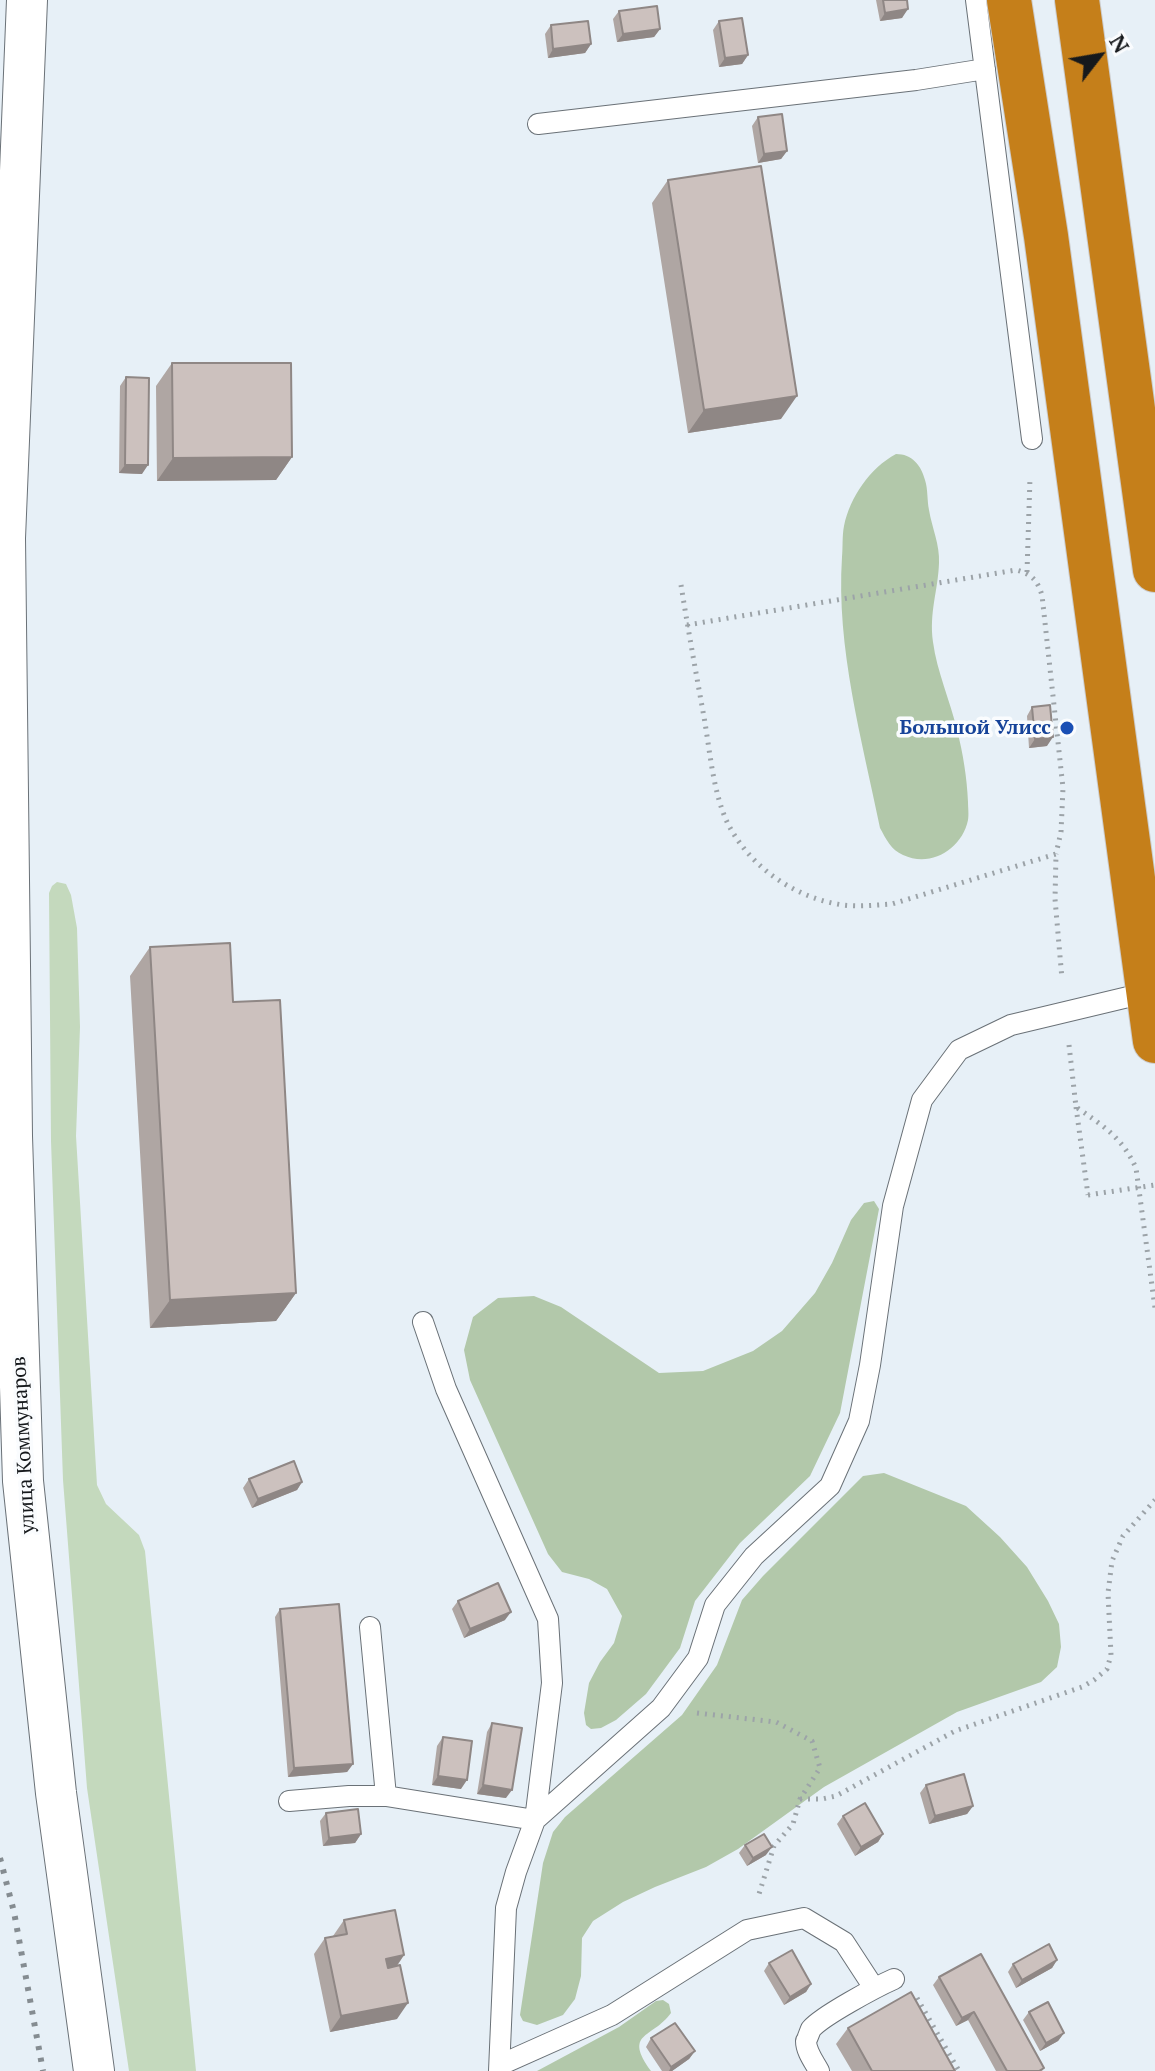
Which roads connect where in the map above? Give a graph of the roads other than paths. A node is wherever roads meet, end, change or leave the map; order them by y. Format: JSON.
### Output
{"nodes":[{"id":1,"x":27,"y":0,"type":"edge"},
{"id":2,"x":976,"y":0,"type":"edge"},
{"id":3,"x":1009,"y":0,"type":"edge"},
{"id":4,"x":1077,"y":0,"type":"edge"},
{"id":5,"x":985,"y":69,"type":"junction"},
{"id":6,"x":538,"y":124,"type":"dead end"},
{"id":7,"x":1032,"y":439,"type":"road end"},
{"id":8,"x":1155,"y":570,"type":"edge"},
{"id":9,"x":1149,"y":992,"type":"junction"},
{"id":10,"x":1155,"y":1041,"type":"edge"},
{"id":11,"x":423,"y":1322,"type":"dead end"},
{"id":12,"x":370,"y":1627,"type":"dead end"},
{"id":13,"x":386,"y":1796,"type":"junction"},
{"id":14,"x":289,"y":1801,"type":"dead end"},
{"id":15,"x":535,"y":1820,"type":"junction"},
{"id":16,"x":894,"y":1979,"type":"road end"},
{"id":17,"x":874,"y":1988,"type":"junction"},
{"id":18,"x":500,"y":2068,"type":"edge"},
{"id":19,"x":94,"y":2071,"type":"edge"},
{"id":20,"x":819,"y":2071,"type":"edge"}],
"edges":[{"from":1,"to":19,"type":"street","name":"улица Коммунаров"},
{"from":2,"to":5,"type":"lane"},
{"from":3,"to":9,"type":"highway"},
{"from":4,"to":8,"type":"highway"},
{"from":5,"to":6,"type":"lane"},
{"from":5,"to":7,"type":"lane"},
{"from":9,"to":10,"type":"highway"},
{"from":9,"to":15,"type":"lane"},
{"from":11,"to":15,"type":"lane"},
{"from":12,"to":13,"type":"lane"},
{"from":13,"to":14,"type":"lane"},
{"from":13,"to":15,"type":"lane"},
{"from":15,"to":18,"type":"lane"},
{"from":16,"to":17,"type":"lane"},
{"from":17,"to":18,"type":"lane"},
{"from":17,"to":20,"type":"lane"}]}
